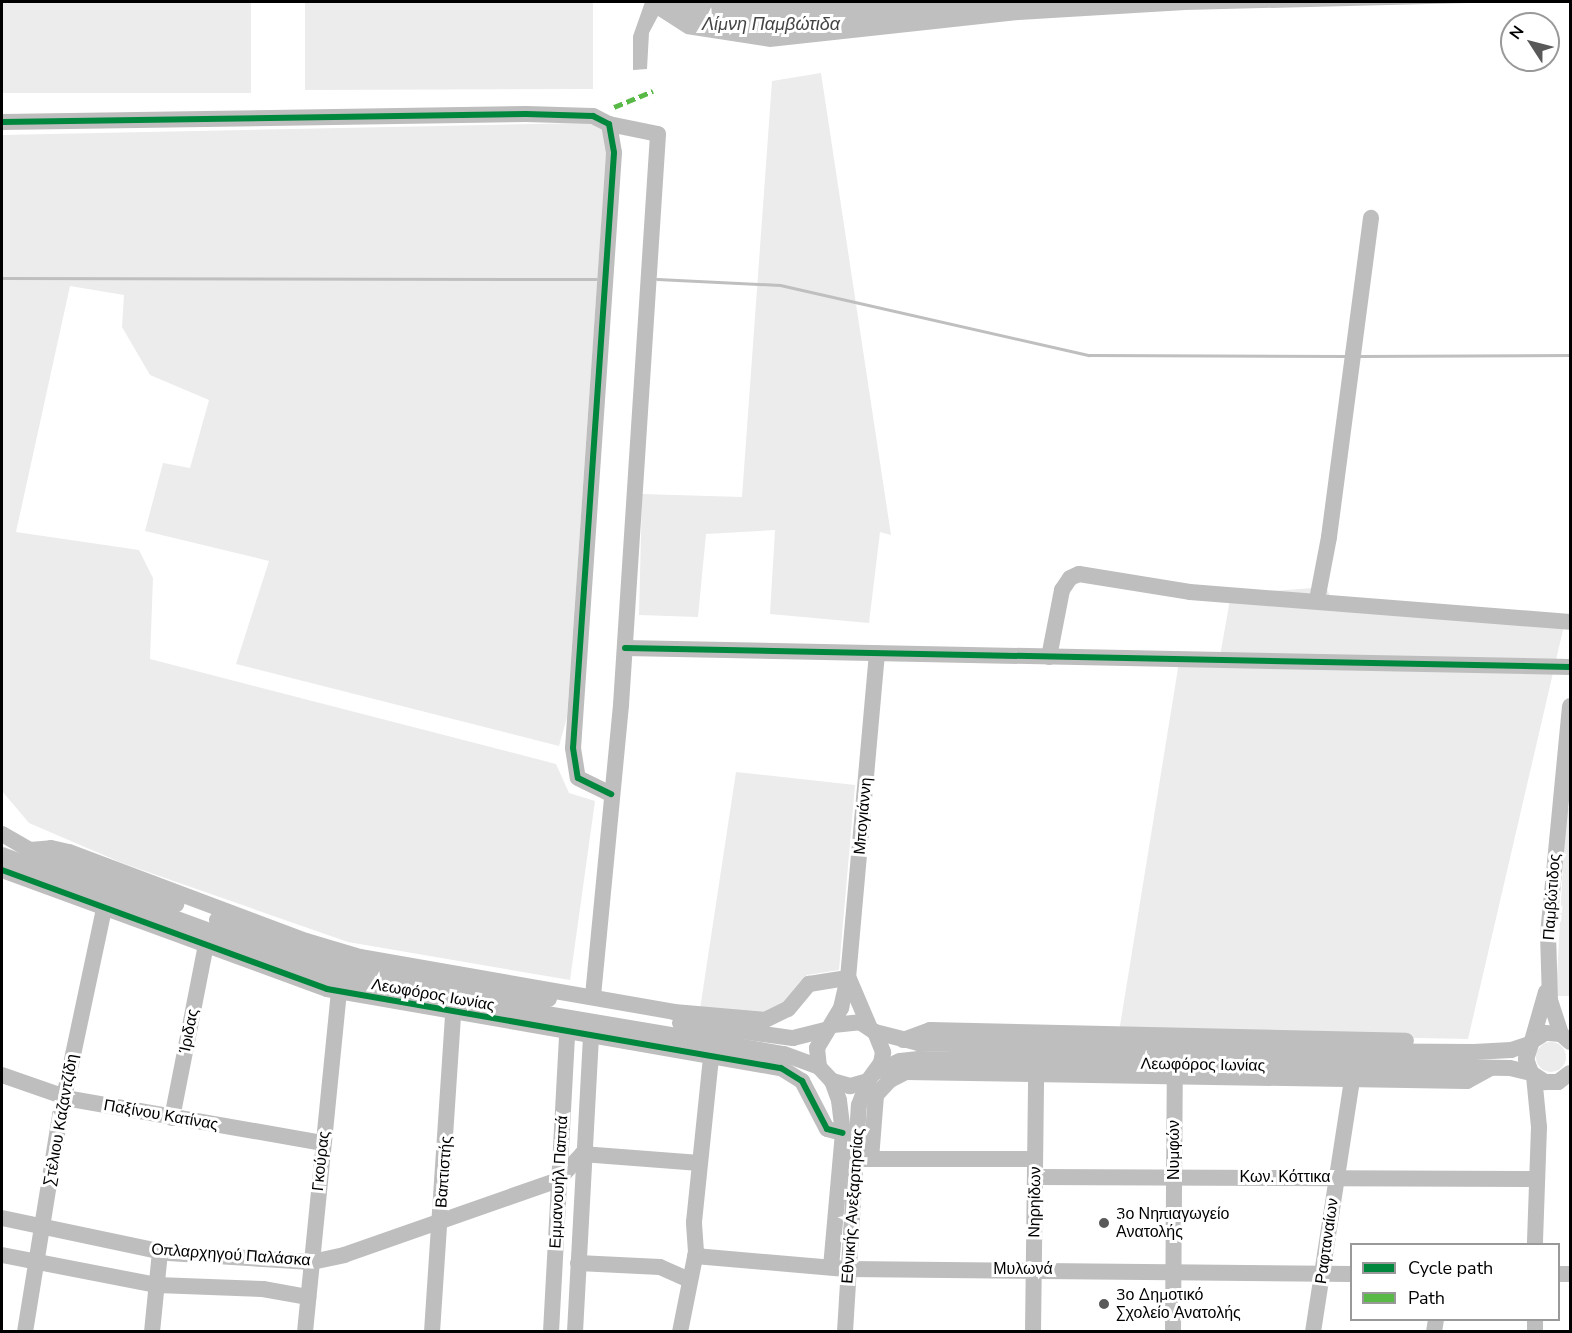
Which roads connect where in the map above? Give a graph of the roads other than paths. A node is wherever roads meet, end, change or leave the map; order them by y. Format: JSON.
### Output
{"nodes":[{"id":1,"x":2,"y":122,"type":"edge"},
{"id":2,"x":609,"y":124,"type":"junction"},
{"id":3,"x":1371,"y":218,"type":"dead end"},
{"id":4,"x":1317,"y":600,"type":"junction"},
{"id":5,"x":1570,"y":622,"type":"edge"},
{"id":6,"x":624,"y":648,"type":"junction"},
{"id":7,"x":877,"y":653,"type":"junction"},
{"id":8,"x":1049,"y":657,"type":"junction"},
{"id":9,"x":1570,"y":667,"type":"edge"},
{"id":10,"x":1570,"y":706,"type":"edge"},
{"id":11,"x":611,"y":794,"type":"junction"},
{"id":12,"x":2,"y":834,"type":"edge"},
{"id":13,"x":2,"y":855,"type":"edge"},
{"id":14,"x":2,"y":870,"type":"edge"},
{"id":15,"x":104,"y":909,"type":"junction"},
{"id":16,"x":206,"y":945,"type":"junction"},
{"id":17,"x":848,"y":978,"type":"junction"},
{"id":18,"x":1548,"y":982,"type":"junction"},
{"id":19,"x":339,"y":991,"type":"junction"},
{"id":20,"x":453,"y":1013,"type":"junction"},
{"id":21,"x":592,"y":1015,"type":"junction"},
{"id":22,"x":829,"y":1027,"type":"junction"},
{"id":23,"x":872,"y":1029,"type":"junction"},
{"id":24,"x":567,"y":1032,"type":"junction"},
{"id":25,"x":1566,"y":1038,"type":"edge"},
{"id":26,"x":1531,"y":1043,"type":"junction"},
{"id":27,"x":711,"y":1057,"type":"junction"},
{"id":28,"x":819,"y":1067,"type":"junction"},
{"id":29,"x":1490,"y":1068,"type":"junction"},
{"id":30,"x":1036,"y":1073,"type":"junction"},
{"id":31,"x":2,"y":1074,"type":"edge"},
{"id":32,"x":1532,"y":1074,"type":"junction"},
{"id":33,"x":872,"y":1077,"type":"junction"},
{"id":34,"x":1175,"y":1077,"type":"junction"},
{"id":35,"x":1566,"y":1077,"type":"edge"},
{"id":36,"x":1352,"y":1079,"type":"junction"},
{"id":37,"x":832,"y":1081,"type":"junction"},
{"id":38,"x":64,"y":1098,"type":"junction"},
{"id":39,"x":172,"y":1118,"type":"junction"},
{"id":40,"x":1539,"y":1127,"type":"junction"},
{"id":41,"x":843,"y":1133,"type":"junction"},
{"id":42,"x":323,"y":1143,"type":"junction"},
{"id":43,"x":582,"y":1154,"type":"junction"},
{"id":44,"x":865,"y":1159,"type":"junction"},
{"id":45,"x":1035,"y":1160,"type":"junction"},
{"id":46,"x":700,"y":1163,"type":"junction"},
{"id":47,"x":1337,"y":1176,"type":"junction"},
{"id":48,"x":1035,"y":1177,"type":"junction"},
{"id":49,"x":1174,"y":1177,"type":"junction"},
{"id":50,"x":1535,"y":1179,"type":"junction"},
{"id":51,"x":558,"y":1180,"type":"junction"},
{"id":52,"x":2,"y":1218,"type":"edge"},
{"id":53,"x":440,"y":1219,"type":"junction"},
{"id":54,"x":41,"y":1227,"type":"junction"},
{"id":55,"x":1535,"y":1243,"type":"edge"},
{"id":56,"x":160,"y":1252,"type":"junction"},
{"id":57,"x":2,"y":1256,"type":"edge"},
{"id":58,"x":695,"y":1256,"type":"junction"},
{"id":59,"x":37,"y":1262,"type":"junction"},
{"id":60,"x":312,"y":1262,"type":"junction"},
{"id":61,"x":578,"y":1263,"type":"junction"},
{"id":62,"x":831,"y":1267,"type":"junction"},
{"id":63,"x":848,"y":1269,"type":"junction"},
{"id":64,"x":1034,"y":1269,"type":"junction"},
{"id":65,"x":1173,"y":1271,"type":"junction"},
{"id":66,"x":1323,"y":1274,"type":"junction"},
{"id":67,"x":1350,"y":1274,"type":"edge"},
{"id":68,"x":689,"y":1280,"type":"junction"},
{"id":69,"x":157,"y":1284,"type":"junction"},
{"id":70,"x":308,"y":1297,"type":"junction"},
{"id":71,"x":25,"y":1332,"type":"edge"},
{"id":72,"x":152,"y":1332,"type":"edge"},
{"id":73,"x":305,"y":1332,"type":"edge"},
{"id":74,"x":432,"y":1332,"type":"edge"},
{"id":75,"x":551,"y":1332,"type":"edge"},
{"id":76,"x":575,"y":1332,"type":"edge"},
{"id":77,"x":680,"y":1332,"type":"edge"},
{"id":78,"x":845,"y":1332,"type":"edge"},
{"id":79,"x":1033,"y":1332,"type":"edge"},
{"id":80,"x":1173,"y":1332,"type":"edge"},
{"id":81,"x":1313,"y":1332,"type":"edge"}],
"edges":[{"from":1,"to":2,"type":"street"},
{"from":2,"to":6,"type":"street","name":"Εμμανουήλ Παππά"},
{"from":2,"to":11,"type":"street"},
{"from":3,"to":4,"type":"street"},
{"from":4,"to":5,"type":"street"},
{"from":4,"to":8,"type":"street"},
{"from":6,"to":7,"type":"street"},
{"from":6,"to":11,"type":"street","name":"Εμμανουήλ Παππά"},
{"from":7,"to":8,"type":"street"},
{"from":7,"to":17,"type":"street","name":"Μπογιάννη"},
{"from":8,"to":9,"type":"street"},
{"from":10,"to":18,"type":"street","name":"Παμβώτιδος"},
{"from":11,"to":21,"type":"street","name":"Εμμανουήλ Παππά"},
{"from":12,"to":21,"type":"street"},
{"from":13,"to":21,"type":"street"},
{"from":14,"to":15,"type":"street","name":"Λεωφόρος Ιωνίας"},
{"from":15,"to":16,"type":"street","name":"Λεωφόρος Ιωνίας"},
{"from":15,"to":38,"type":"street","name":"Στέλιου Καζαντζίδη"},
{"from":16,"to":19,"type":"street","name":"Λεωφόρος Ιωνίας"},
{"from":16,"to":39,"type":"street","name":"Ίριδας"},
{"from":17,"to":21,"type":"street"},
{"from":17,"to":22,"type":"street","name":"Μπογιάννη"},
{"from":17,"to":23,"type":"street","name":"Μπογιάννη"},
{"from":18,"to":25,"type":"street","name":"Παμβώτιδος"},
{"from":18,"to":26,"type":"street","name":"Παμβώτιδος"},
{"from":19,"to":20,"type":"street","name":"Λεωφόρος Ιωνίας"},
{"from":19,"to":42,"type":"street","name":"Γκούρας"},
{"from":20,"to":24,"type":"street","name":"Λεωφόρος Ιωνίας"},
{"from":20,"to":53,"type":"street","name":"Βαπτιστής"},
{"from":21,"to":22,"type":"street","name":"Λεωφόρος Ιωνίας"},
{"from":21,"to":24,"type":"street","name":"Λεωφόρος Ιωνίας"},
{"from":21,"to":27,"type":"street","name":"Λεωφόρος Ιωνίας"},
{"from":21,"to":28,"type":"street","name":"Λεωφόρος Ιωνίας"},
{"from":21,"to":43,"type":"street","name":"Εμμανουήλ Παππά"},
{"from":22,"to":23,"type":"street","name":"Λεωφόρος Ιωνίας"},
{"from":22,"to":28,"type":"street"},
{"from":23,"to":26,"type":"street","name":"Λεωφόρος Ιωνίας"},
{"from":23,"to":33,"type":"street"},
{"from":24,"to":51,"type":"street","name":"Εμμανουήλ Παππά"},
{"from":25,"to":26,"type":"street","name":"Λεωφόρος Ιωνίας"},
{"from":26,"to":32,"type":"street","name":"Παμβώτιδος"},
{"from":27,"to":41,"type":"street","name":"Λεωφόρος Ιωνίας"},
{"from":27,"to":46,"type":"street"},
{"from":28,"to":37,"type":"street","name":"Λεωφόρος Ιωνίας"},
{"from":29,"to":32,"type":"street","name":"Λεωφόρος Ιωνίας"},
{"from":29,"to":33,"type":"street","name":"Λεωφόρος Ιωνίας"},
{"from":29,"to":36,"type":"street"},
{"from":30,"to":34,"type":"street"},
{"from":30,"to":44,"type":"street"},
{"from":30,"to":45,"type":"street","name":"Νηρηίδων"},
{"from":31,"to":38,"type":"street","name":"Παξίνου Κατίνας"},
{"from":32,"to":35,"type":"street","name":"Λεωφόρος Ιωνίας"},
{"from":32,"to":40,"type":"street"},
{"from":33,"to":37,"type":"street","name":"Λεωφόρος Ιωνίας"},
{"from":33,"to":44,"type":"street","name":"Εθνικής Ανεξαρτησίας"},
{"from":34,"to":36,"type":"street"},
{"from":34,"to":49,"type":"street","name":"Νυμφών"},
{"from":35,"to":40,"type":"street"},
{"from":36,"to":47,"type":"street","name":"Ραφταναίων"},
{"from":37,"to":41,"type":"street","name":"Εθνικής Ανεξαρτησίας"},
{"from":38,"to":39,"type":"street","name":"Παξίνου Κατίνας"},
{"from":38,"to":54,"type":"street","name":"Στέλιου Καζαντζίδη"},
{"from":39,"to":42,"type":"street","name":"Παξίνου Κατίνας"},
{"from":40,"to":50,"type":"street"},
{"from":41,"to":62,"type":"street","name":"Εθνικής Ανεξαρτησίας"},
{"from":42,"to":60,"type":"street","name":"Γκούρας"},
{"from":43,"to":46,"type":"street"},
{"from":43,"to":51,"type":"street"},
{"from":43,"to":61,"type":"street","name":"Εμμανουήλ Παππά"},
{"from":44,"to":45,"type":"street"},
{"from":44,"to":63,"type":"street","name":"Εθνικής Ανεξαρτησίας"},
{"from":45,"to":48,"type":"street","name":"Νηρηίδων"},
{"from":46,"to":58,"type":"street"},
{"from":47,"to":49,"type":"street","name":"Κων. Κόττικα"},
{"from":47,"to":50,"type":"street","name":"Κων. Κόττικα"},
{"from":47,"to":66,"type":"street","name":"Ραφταναίων"},
{"from":48,"to":49,"type":"street","name":"Κων. Κόττικα"},
{"from":48,"to":64,"type":"street","name":"Νηρηίδων"},
{"from":49,"to":65,"type":"street","name":"Νυμφών"},
{"from":50,"to":55,"type":"street"},
{"from":51,"to":53,"type":"street","name":"Οπλαρχηγού Παλάσκα"},
{"from":51,"to":75,"type":"street","name":"Εμμανουήλ Παππά"},
{"from":52,"to":54,"type":"street","name":"Οπλαρχηγού Παλάσκα"},
{"from":53,"to":60,"type":"street","name":"Οπλαρχηγού Παλάσκα"},
{"from":53,"to":74,"type":"street","name":"Βαπτιστής"},
{"from":54,"to":56,"type":"street","name":"Οπλαρχηγού Παλάσκα"},
{"from":54,"to":59,"type":"street","name":"Στέλιου Καζαντζίδη"},
{"from":56,"to":60,"type":"street","name":"Οπλαρχηγού Παλάσκα"},
{"from":56,"to":69,"type":"street"},
{"from":57,"to":59,"type":"street","name":"Οπλαρχηγού Παλάσκα"},
{"from":58,"to":62,"type":"street","name":"Μυλωνά"},
{"from":58,"to":68,"type":"street"},
{"from":59,"to":69,"type":"street","name":"Οπλαρχηγού Παλάσκα"},
{"from":59,"to":71,"type":"street","name":"Στέλιου Καζαντζίδη"},
{"from":60,"to":70,"type":"street","name":"Γκούρας"},
{"from":61,"to":68,"type":"street"},
{"from":61,"to":76,"type":"street","name":"Εμμανουήλ Παππά"},
{"from":62,"to":63,"type":"street","name":"Μυλωνά"},
{"from":63,"to":64,"type":"street","name":"Μυλωνά"},
{"from":63,"to":78,"type":"street","name":"Εθνικής Ανεξαρτησίας"},
{"from":64,"to":65,"type":"street","name":"Μυλωνά"},
{"from":64,"to":79,"type":"street","name":"Νηρηίδων"},
{"from":65,"to":66,"type":"street","name":"Μυλωνά"},
{"from":65,"to":80,"type":"street","name":"Νυμφών"},
{"from":66,"to":67,"type":"street","name":"Μυλωνά"},
{"from":66,"to":81,"type":"street","name":"Ραφταναίων"},
{"from":68,"to":77,"type":"street"},
{"from":69,"to":70,"type":"street","name":"Οπλαρχηγού Παλάσκα"},
{"from":69,"to":72,"type":"street"},
{"from":70,"to":73,"type":"street","name":"Γκούρας"}]}
